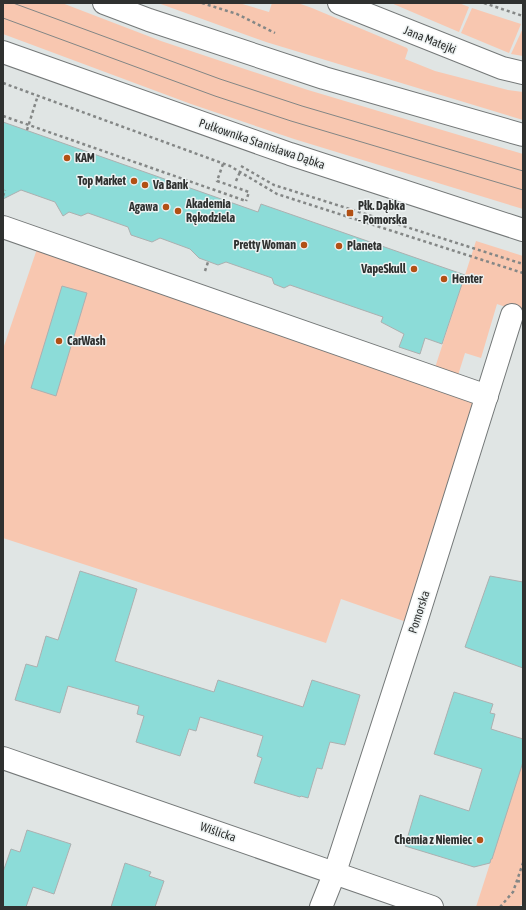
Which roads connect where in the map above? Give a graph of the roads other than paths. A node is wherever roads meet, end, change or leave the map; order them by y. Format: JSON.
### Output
{"nodes":[{"id":1,"x":104,"y":3,"type":"edge"},
{"id":2,"x":348,"y":5,"type":"edge"},
{"id":3,"x":3,"y":52,"type":"edge"},
{"id":4,"x":523,"y":73,"type":"edge"},
{"id":5,"x":523,"y":135,"type":"edge"},
{"id":6,"x":3,"y":227,"type":"edge"},
{"id":7,"x":523,"y":230,"type":"edge"},
{"id":8,"x":512,"y":315,"type":"dead end"},
{"id":9,"x":487,"y":396,"type":"junction"},
{"id":10,"x":3,"y":758,"type":"edge"},
{"id":11,"x":335,"y":872,"type":"junction"},
{"id":12,"x":321,"y":907,"type":"edge"},
{"id":13,"x":432,"y":907,"type":"edge"}],
"edges":[{"from":1,"to":5,"type":"street"},
{"from":2,"to":4,"type":"street","name":"Jana Matejki"},
{"from":3,"to":7,"type":"street","name":"Pułkownika Stanisława Dąbka"},
{"from":6,"to":9,"type":"street"},
{"from":8,"to":9,"type":"street","name":"Pomorska"},
{"from":9,"to":11,"type":"street","name":"Pomorska"},
{"from":10,"to":11,"type":"street","name":"Wiślicka"},
{"from":11,"to":12,"type":"street","name":"Pomorska"},
{"from":11,"to":13,"type":"street","name":"Wiślicka"}]}
